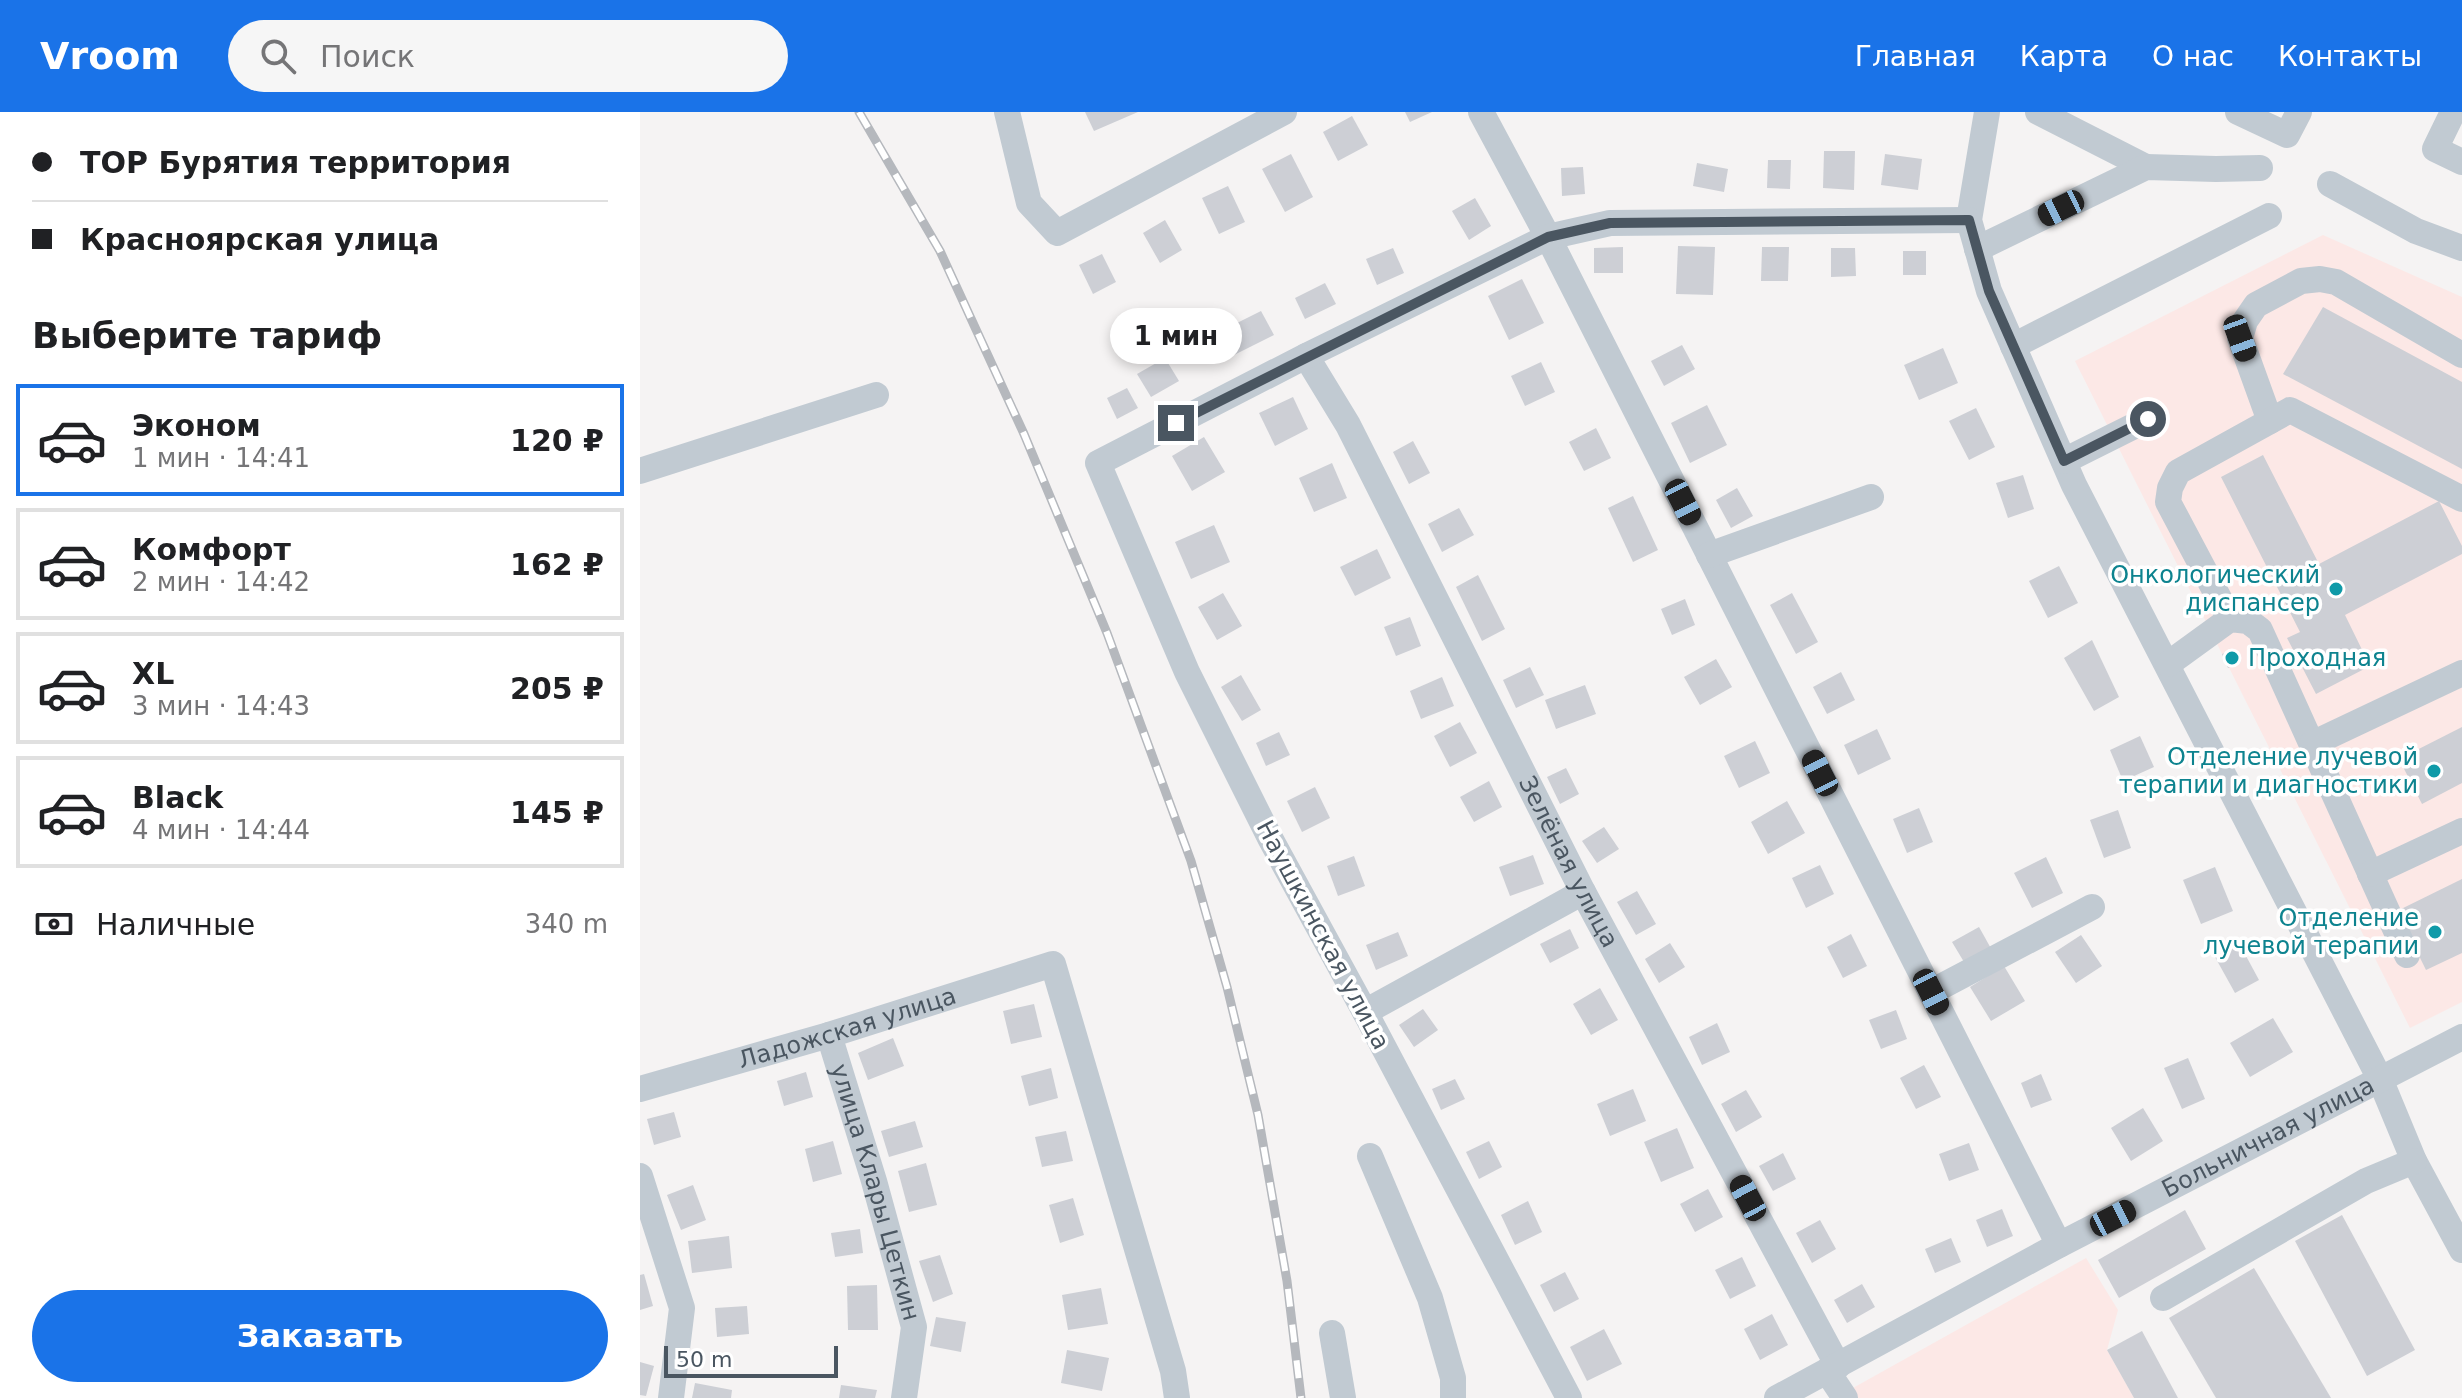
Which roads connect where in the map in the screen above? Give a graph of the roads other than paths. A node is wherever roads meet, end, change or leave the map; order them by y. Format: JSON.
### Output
{"nodes":[{"id":1,"x":1007,"y":112,"type":"edge"},
{"id":2,"x":1284,"y":112,"type":"edge"},
{"id":3,"x":1481,"y":112,"type":"edge"},
{"id":4,"x":1987,"y":112,"type":"edge"},
{"id":5,"x":2038,"y":112,"type":"edge"},
{"id":6,"x":2238,"y":112,"type":"edge"},
{"id":7,"x":2299,"y":112,"type":"edge"},
{"id":8,"x":2453,"y":112,"type":"edge"},
{"id":9,"x":2462,"y":162,"type":"edge"},
{"id":10,"x":2146,"y":167,"type":"junction"},
{"id":11,"x":2260,"y":168,"type":"dead end"},
{"id":12,"x":2330,"y":184,"type":"dead end"},
{"id":13,"x":2269,"y":216,"type":"dead end"},
{"id":14,"x":1969,"y":220,"type":"junction"},
{"id":15,"x":1548,"y":237,"type":"junction"},
{"id":16,"x":2462,"y":248,"type":"edge"},
{"id":17,"x":1977,"y":249,"type":"junction"},
{"id":18,"x":2013,"y":346,"type":"junction"},
{"id":19,"x":2462,"y":355,"type":"edge"},
{"id":20,"x":1306,"y":356,"type":"junction"},
{"id":21,"x":876,"y":395,"type":"dead end"},
{"id":22,"x":2148,"y":419,"type":"dead end"},
{"id":23,"x":2270,"y":421,"type":"junction"},
{"id":24,"x":2064,"y":461,"type":"junction"},
{"id":25,"x":640,"y":471,"type":"edge"},
{"id":26,"x":1871,"y":497,"type":"dead end"},
{"id":27,"x":2462,"y":499,"type":"edge"},
{"id":28,"x":1709,"y":555,"type":"junction"},
{"id":29,"x":2230,"y":619,"type":"junction"},
{"id":30,"x":2168,"y":664,"type":"junction"},
{"id":31,"x":2462,"y":673,"type":"edge"},
{"id":32,"x":2312,"y":744,"type":"junction"},
{"id":33,"x":2462,"y":831,"type":"edge"},
{"id":34,"x":2370,"y":874,"type":"junction"},
{"id":35,"x":1583,"y":892,"type":"junction"},
{"id":36,"x":2092,"y":907,"type":"dead end"},
{"id":37,"x":2407,"y":955,"type":"dead end"},
{"id":38,"x":1931,"y":992,"type":"junction"},
{"id":39,"x":1365,"y":1012,"type":"junction"},
{"id":40,"x":829,"y":1035,"type":"junction"},
{"id":41,"x":2462,"y":1037,"type":"edge"},
{"id":42,"x":2380,"y":1079,"type":"junction"},
{"id":43,"x":640,"y":1089,"type":"edge"},
{"id":44,"x":1370,"y":1156,"type":"dead end"},
{"id":45,"x":2414,"y":1161,"type":"junction"},
{"id":46,"x":640,"y":1176,"type":"edge"},
{"id":47,"x":2059,"y":1245,"type":"junction"},
{"id":48,"x":2462,"y":1250,"type":"edge"},
{"id":49,"x":2163,"y":1298,"type":"dead end"},
{"id":50,"x":1332,"y":1333,"type":"dead end"},
{"id":51,"x":1832,"y":1369,"type":"junction"},
{"id":52,"x":671,"y":1398,"type":"edge"},
{"id":53,"x":904,"y":1398,"type":"edge"},
{"id":54,"x":1177,"y":1398,"type":"edge"},
{"id":55,"x":1343,"y":1398,"type":"edge"},
{"id":56,"x":1453,"y":1398,"type":"edge"},
{"id":57,"x":1569,"y":1398,"type":"edge"},
{"id":58,"x":1777,"y":1398,"type":"edge"},
{"id":59,"x":1845,"y":1398,"type":"edge"}],
"edges":[{"from":1,"to":2,"type":"street"},
{"from":3,"to":15,"type":"street"},
{"from":4,"to":14,"type":"street"},
{"from":5,"to":10,"type":"street"},
{"from":6,"to":7,"type":"street"},
{"from":8,"to":9,"type":"street"},
{"from":10,"to":11,"type":"street"},
{"from":10,"to":17,"type":"street"},
{"from":12,"to":16,"type":"street"},
{"from":13,"to":18,"type":"street"},
{"from":14,"to":15,"type":"street"},
{"from":14,"to":17,"type":"street"},
{"from":15,"to":20,"type":"street"},
{"from":15,"to":28,"type":"street"},
{"from":17,"to":18,"type":"street"},
{"from":18,"to":24,"type":"street"},
{"from":19,"to":23,"type":"street"},
{"from":20,"to":35,"type":"street","name":"Зелёная улица"},
{"from":20,"to":39,"type":"street","name":"Наушкинская улица"},
{"from":21,"to":25,"type":"street"},
{"from":22,"to":24,"type":"street"},
{"from":23,"to":27,"type":"street"},
{"from":23,"to":29,"type":"street"},
{"from":24,"to":30,"type":"street"},
{"from":26,"to":28,"type":"street"},
{"from":28,"to":38,"type":"street"},
{"from":29,"to":30,"type":"street"},
{"from":29,"to":32,"type":"street"},
{"from":30,"to":42,"type":"street"},
{"from":31,"to":32,"type":"street"},
{"from":32,"to":34,"type":"street"},
{"from":33,"to":34,"type":"street"},
{"from":34,"to":37,"type":"street"},
{"from":35,"to":39,"type":"street"},
{"from":35,"to":51,"type":"street","name":"Зелёная улица"},
{"from":36,"to":38,"type":"street"},
{"from":38,"to":47,"type":"street"},
{"from":39,"to":57,"type":"street","name":"Наушкинская улица"},
{"from":40,"to":43,"type":"street","name":"Ладожская улица"},
{"from":40,"to":53,"type":"street","name":"улица Клары Цеткин"},
{"from":40,"to":54,"type":"street","name":"Ладожская улица"},
{"from":41,"to":42,"type":"street","name":"Больничная улица"},
{"from":42,"to":45,"type":"street"},
{"from":42,"to":47,"type":"street","name":"Больничная улица"},
{"from":44,"to":56,"type":"street"},
{"from":45,"to":48,"type":"street"},
{"from":45,"to":49,"type":"street"},
{"from":46,"to":52,"type":"street"},
{"from":47,"to":51,"type":"street","name":"Больничная улица"},
{"from":50,"to":55,"type":"street"},
{"from":51,"to":58,"type":"street","name":"Больничная улица"},
{"from":51,"to":59,"type":"street","name":"Зелёная улица"}]}
